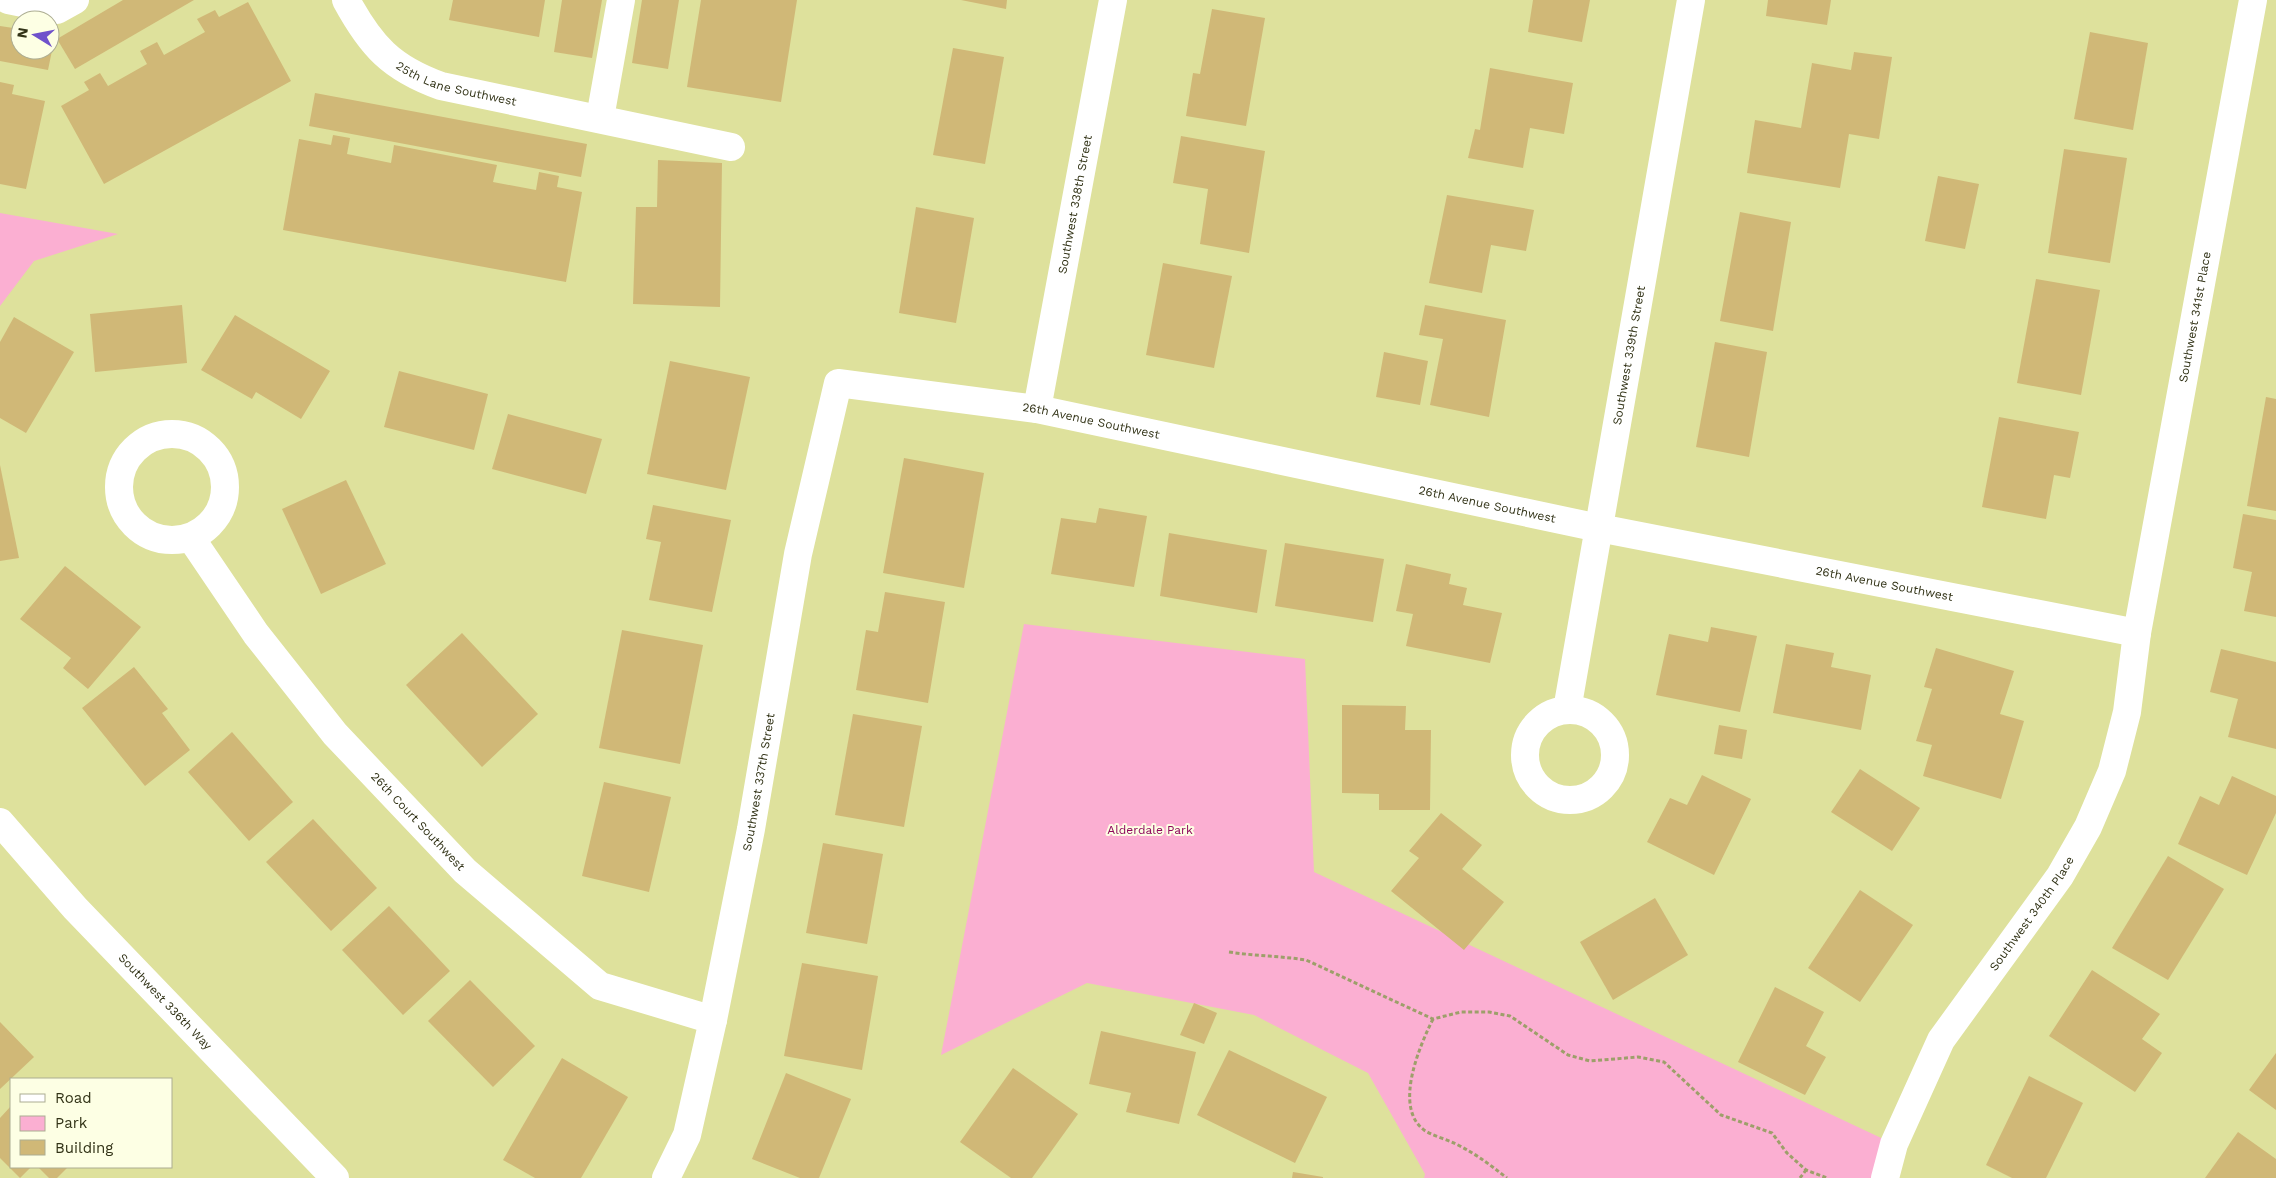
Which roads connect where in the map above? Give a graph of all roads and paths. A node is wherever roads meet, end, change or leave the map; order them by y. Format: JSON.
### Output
{"nodes":[{"id":1,"x":8,"y":0,"type":"edge"},
{"id":2,"x":75,"y":0,"type":"edge"},
{"id":3,"x":346,"y":0,"type":"edge"},
{"id":4,"x":621,"y":0,"type":"edge"},
{"id":5,"x":1113,"y":0,"type":"edge"},
{"id":6,"x":1691,"y":0,"type":"edge"},
{"id":7,"x":2253,"y":0,"type":"edge"},
{"id":8,"x":600,"y":118,"type":"junction"},
{"id":9,"x":731,"y":146,"type":"dead end"},
{"id":10,"x":838,"y":383,"type":"joint"},
{"id":11,"x":1037,"y":409,"type":"junction"},
{"id":12,"x":1599,"y":528,"type":"junction"},
{"id":13,"x":191,"y":538,"type":"dead end"},
{"id":14,"x":2137,"y":633,"type":"junction"},
{"id":15,"x":1567,"y":710,"type":"dead end"},
{"id":16,"x":0,"y":822,"type":"edge"},
{"id":17,"x":1229,"y":952,"type":"dead end"},
{"id":18,"x":1433,"y":1019,"type":"junction"},
{"id":19,"x":713,"y":1020,"type":"junction"},
{"id":20,"x":1806,"y":1170,"type":"junction"},
{"id":21,"x":335,"y":1178,"type":"edge"},
{"id":22,"x":666,"y":1178,"type":"edge"},
{"id":23,"x":1506,"y":1178,"type":"edge"},
{"id":24,"x":1800,"y":1178,"type":"edge"},
{"id":25,"x":1827,"y":1178,"type":"edge"},
{"id":26,"x":1885,"y":1178,"type":"edge"}],
"edges":[{"from":1,"to":2,"type":"street"},
{"from":3,"to":8,"type":"street","name":"25th Lane Southwest"},
{"from":4,"to":8,"type":"street"},
{"from":5,"to":11,"type":"street","name":"Southwest 338th Street"},
{"from":6,"to":12,"type":"street","name":"Southwest 339th Street"},
{"from":7,"to":14,"type":"street","name":"Southwest 341st Place"},
{"from":8,"to":9,"type":"street","name":"25th Lane Southwest"},
{"from":10,"to":11,"type":"street","name":"26th Avenue Southwest"},
{"from":10,"to":19,"type":"street","name":"Southwest 337th Street"},
{"from":11,"to":12,"type":"street","name":"26th Avenue Southwest"},
{"from":12,"to":14,"type":"street","name":"26th Avenue Southwest"},
{"from":12,"to":15,"type":"street","name":"Southwest 339th Street"},
{"from":13,"to":19,"type":"street","name":"26th Court Southwest"},
{"from":14,"to":26,"type":"street","name":"Southwest 340th Place"},
{"from":16,"to":21,"type":"street","name":"Southwest 336th Way"},
{"from":17,"to":18,"type":"path"},
{"from":18,"to":20,"type":"path"},
{"from":18,"to":23,"type":"path"},
{"from":19,"to":22,"type":"street","name":"Southwest 337th Street"},
{"from":20,"to":24,"type":"path"},
{"from":20,"to":25,"type":"path"}]}
